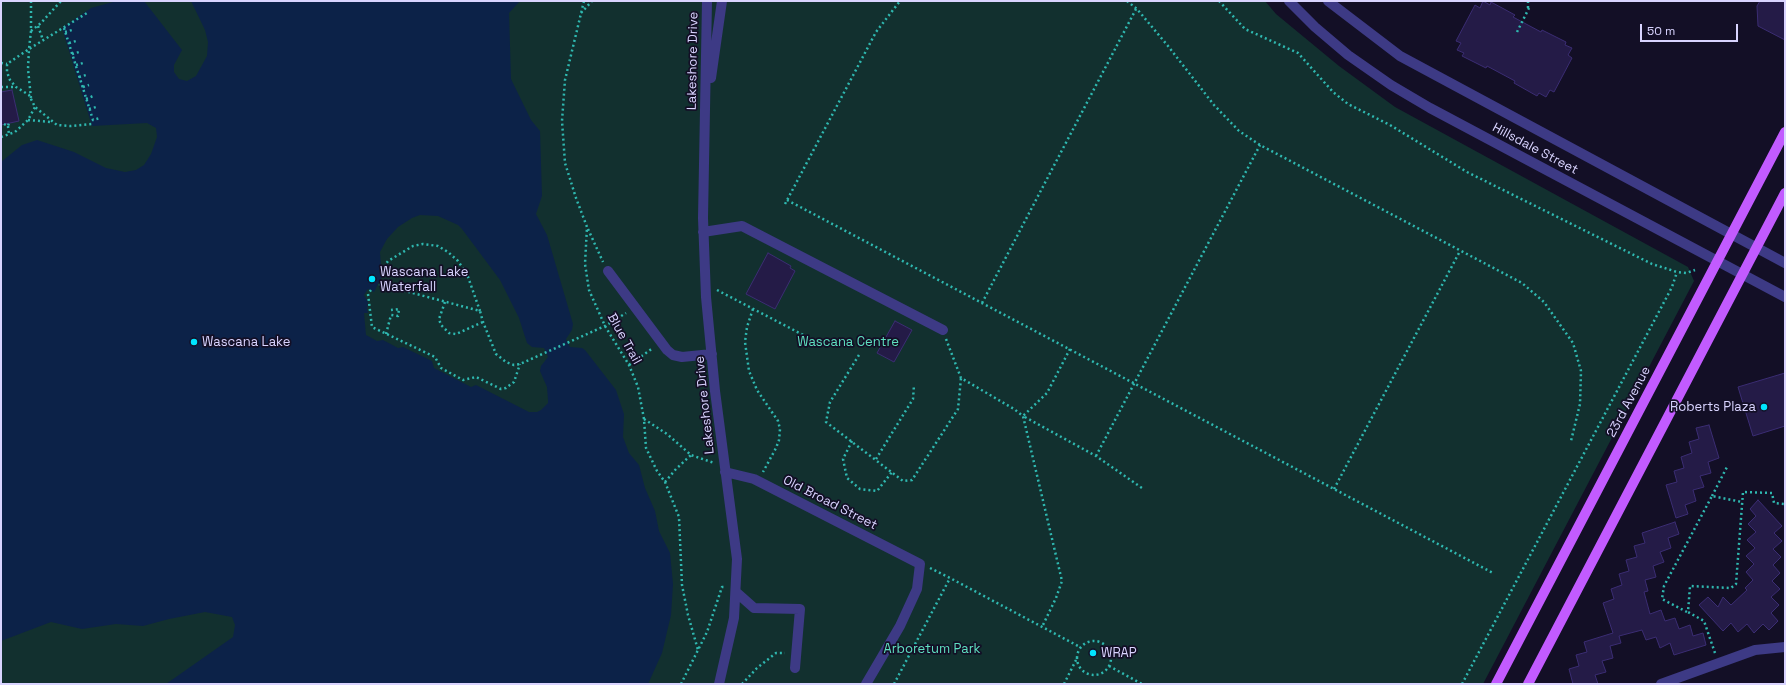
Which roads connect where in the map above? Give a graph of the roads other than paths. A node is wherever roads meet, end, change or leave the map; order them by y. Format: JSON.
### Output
{"nodes":[{"id":1,"x":707,"y":1,"type":"edge"},
{"id":2,"x":722,"y":1,"type":"edge"},
{"id":3,"x":1289,"y":1,"type":"edge"},
{"id":4,"x":1328,"y":1,"type":"edge"},
{"id":5,"x":704,"y":122,"type":"junction"},
{"id":6,"x":1785,"y":132,"type":"edge"},
{"id":7,"x":1785,"y":193,"type":"edge"},
{"id":8,"x":703,"y":232,"type":"junction"},
{"id":9,"x":1731,"y":234,"type":"junction"},
{"id":10,"x":1756,"y":247,"type":"junction"},
{"id":11,"x":1717,"y":261,"type":"junction"},
{"id":12,"x":1785,"y":262,"type":"edge"},
{"id":13,"x":608,"y":271,"type":"road end"},
{"id":14,"x":1742,"y":274,"type":"junction"},
{"id":15,"x":1785,"y":296,"type":"edge"},
{"id":16,"x":943,"y":330,"type":"road end"},
{"id":17,"x":712,"y":354,"type":"junction"},
{"id":18,"x":725,"y":469,"type":"junction"},
{"id":19,"x":736,"y":589,"type":"junction"},
{"id":20,"x":1785,"y":647,"type":"edge"},
{"id":21,"x":795,"y":668,"type":"dead end"},
{"id":22,"x":719,"y":684,"type":"edge"},
{"id":23,"x":866,"y":684,"type":"edge"},
{"id":24,"x":1496,"y":684,"type":"edge"},
{"id":25,"x":1528,"y":684,"type":"edge"},
{"id":26,"x":1661,"y":684,"type":"edge"}],
"edges":[{"from":1,"to":5,"type":"street","name":"Lakeshore Drive"},
{"from":2,"to":5,"type":"street","name":"Lakeshore Drive"},
{"from":3,"to":11,"type":"street","name":"Hillsdale Street"},
{"from":4,"to":9,"type":"street","name":"Hillsdale Street"},
{"from":5,"to":8,"type":"street","name":"Lakeshore Drive"},
{"from":6,"to":9,"type":"main road","name":"23rd Avenue"},
{"from":7,"to":10,"type":"main road"},
{"from":8,"to":16,"type":"street"},
{"from":8,"to":17,"type":"street","name":"Lakeshore Drive"},
{"from":9,"to":10,"type":"street","name":"Hillsdale Street"},
{"from":9,"to":11,"type":"main road","name":"23rd Avenue"},
{"from":10,"to":12,"type":"street","name":"Hillsdale Street"},
{"from":10,"to":14,"type":"main road"},
{"from":11,"to":14,"type":"street","name":"Hillsdale Street"},
{"from":11,"to":24,"type":"main road","name":"23rd Avenue"},
{"from":13,"to":17,"type":"street"},
{"from":14,"to":15,"type":"street","name":"Hillsdale Street"},
{"from":14,"to":25,"type":"main road"},
{"from":17,"to":18,"type":"street","name":"Lakeshore Drive"},
{"from":18,"to":19,"type":"street","name":"Lakeshore Drive"},
{"from":18,"to":23,"type":"street","name":"Old Broad Street"},
{"from":19,"to":21,"type":"street"},
{"from":19,"to":22,"type":"street","name":"Lakeshore Drive"},
{"from":20,"to":26,"type":"street"}]}
